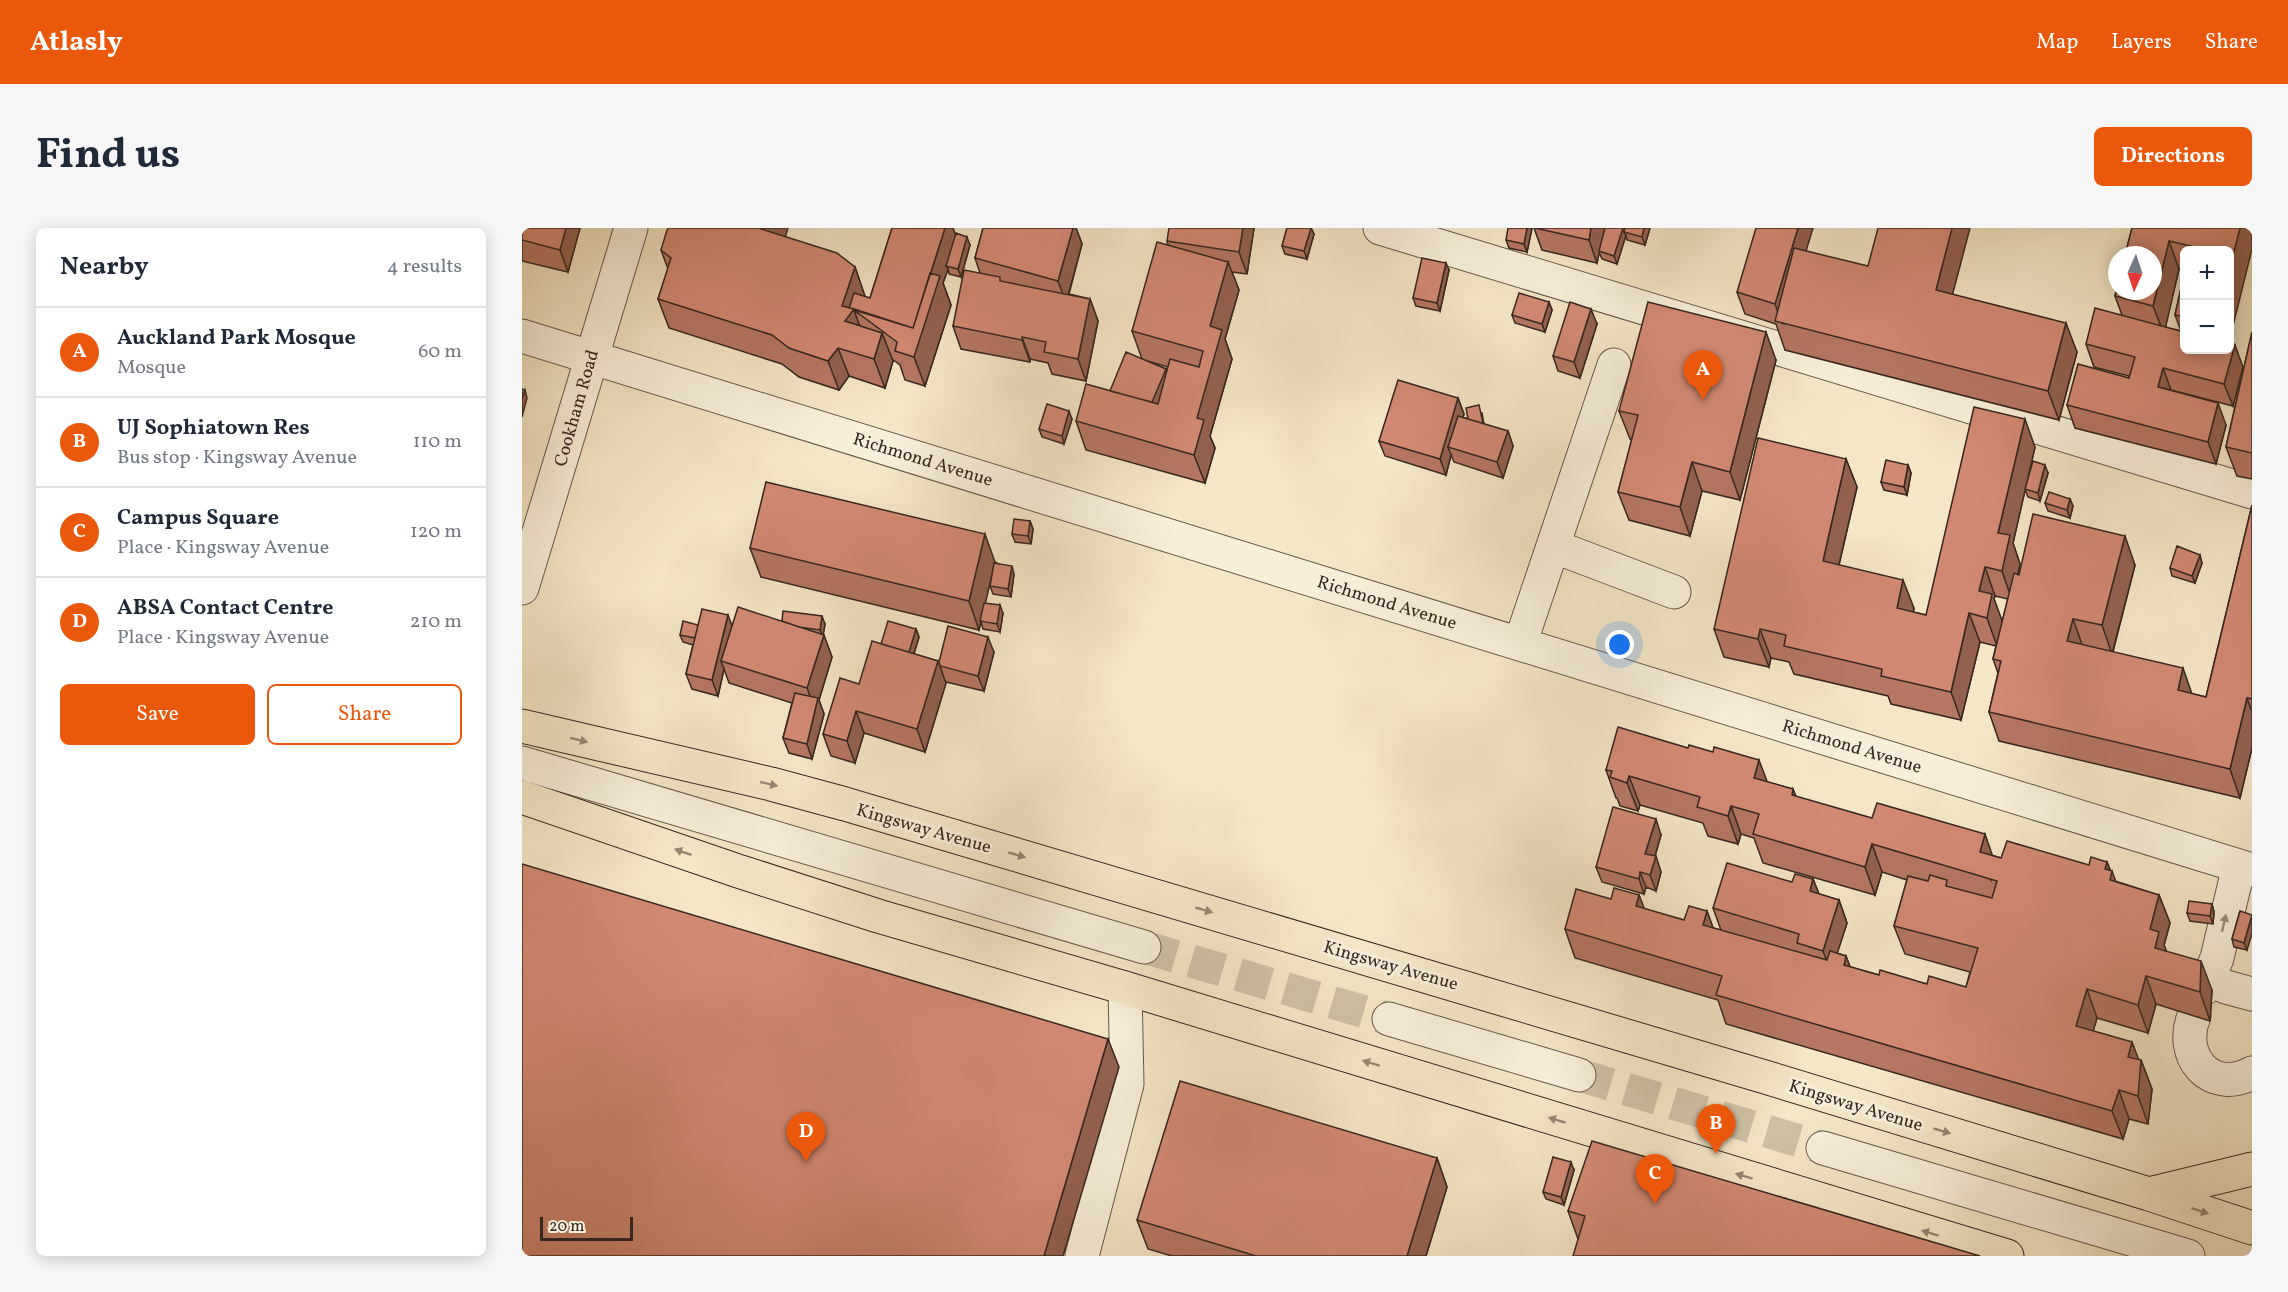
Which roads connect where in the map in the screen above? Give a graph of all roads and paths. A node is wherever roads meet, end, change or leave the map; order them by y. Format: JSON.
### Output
{"nodes":[{"id":1,"x":631,"y":228,"type":"edge"},
{"id":2,"x":1380,"y":228,"type":"edge"},
{"id":3,"x":522,"y":336,"type":"edge"},
{"id":4,"x":591,"y":357,"type":"junction"},
{"id":5,"x":1614,"y":365,"type":"dead end"},
{"id":6,"x":2252,"y":492,"type":"edge"},
{"id":7,"x":1553,"y":546,"type":"junction"},
{"id":8,"x":522,"y":588,"type":"edge"},
{"id":9,"x":1674,"y":592,"type":"dead end"},
{"id":10,"x":1520,"y":644,"type":"junction"},
{"id":11,"x":522,"y":726,"type":"edge"},
{"id":12,"x":522,"y":763,"type":"edge"},
{"id":13,"x":522,"y":797,"type":"edge"},
{"id":14,"x":2246,"y":868,"type":"edge"},
{"id":15,"x":1144,"y":947,"type":"tunnel mouth"},
{"id":16,"x":1125,"y":988,"type":"junction"},
{"id":17,"x":2202,"y":994,"type":"junction"},
{"id":18,"x":2252,"y":994,"type":"edge"},
{"id":19,"x":1389,"y":1019,"type":"tunnel mouth"},
{"id":20,"x":2252,"y":1073,"type":"edge"},
{"id":21,"x":1579,"y":1075,"type":"tunnel mouth"},
{"id":22,"x":1823,"y":1148,"type":"tunnel mouth"},
{"id":23,"x":2252,"y":1169,"type":"edge"},
{"id":24,"x":2149,"y":1194,"type":"junction"},
{"id":25,"x":2252,"y":1228,"type":"edge"},
{"id":26,"x":1082,"y":1256,"type":"edge"},
{"id":27,"x":2007,"y":1256,"type":"edge"},
{"id":28,"x":2188,"y":1256,"type":"edge"}],
"edges":[{"from":1,"to":4,"type":"street","name":"Cookham Road"},
{"from":2,"to":6,"type":"street"},
{"from":3,"to":4,"type":"street","name":"Richmond Avenue"},
{"from":4,"to":8,"type":"street","name":"Cookham Road"},
{"from":4,"to":10,"type":"street","name":"Richmond Avenue"},
{"from":5,"to":7,"type":"street"},
{"from":7,"to":9,"type":"street"},
{"from":7,"to":10,"type":"street"},
{"from":10,"to":14,"type":"street","name":"Richmond Avenue"},
{"from":11,"to":24,"type":"main road","name":"Kingsway Avenue","one_way":true},
{"from":12,"to":15,"type":"street"},
{"from":16,"to":13,"type":"main road","one_way":true},
{"from":17,"to":14,"type":"street","one_way":true},
{"from":16,"to":26,"type":"street"},
{"from":27,"to":16,"type":"main road","one_way":true},
{"from":17,"to":18,"type":"street"},
{"from":17,"to":20,"type":"street"},
{"from":19,"to":21,"type":"street"},
{"from":22,"to":28,"type":"street"},
{"from":23,"to":24,"type":"main road"},
{"from":24,"to":25,"type":"main road","name":"Kingsway Avenue","one_way":true}]}
